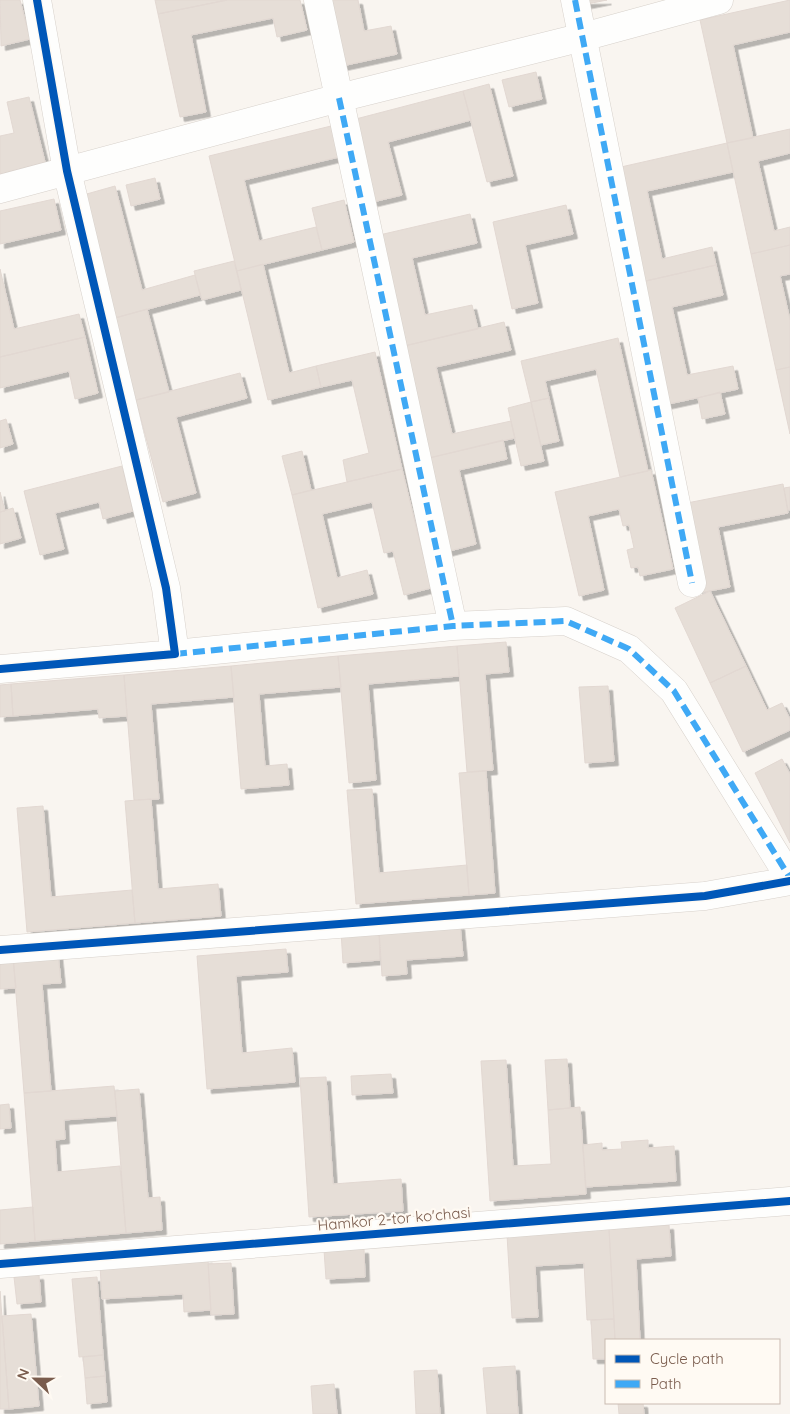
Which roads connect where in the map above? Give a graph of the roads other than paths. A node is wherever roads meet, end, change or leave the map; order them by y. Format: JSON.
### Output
{"nodes":[{"id":1,"x":37,"y":0,"type":"edge"},
{"id":2,"x":318,"y":0,"type":"edge"},
{"id":3,"x":575,"y":0,"type":"edge"},
{"id":4,"x":719,"y":0,"type":"edge"},
{"id":5,"x":583,"y":37,"type":"junction"},
{"id":6,"x":338,"y":98,"type":"junction"},
{"id":7,"x":67,"y":171,"type":"junction"},
{"id":8,"x":0,"y":189,"type":"edge"},
{"id":9,"x":692,"y":583,"type":"dead end"},
{"id":10,"x":453,"y":626,"type":"junction"},
{"id":11,"x":175,"y":654,"type":"junction"},
{"id":12,"x":0,"y":669,"type":"edge"},
{"id":13,"x":790,"y":879,"type":"edge"},
{"id":14,"x":0,"y":950,"type":"edge"},
{"id":15,"x":790,"y":1201,"type":"edge"},
{"id":16,"x":0,"y":1264,"type":"edge"}],
"edges":[{"from":1,"to":7,"type":"street"},
{"from":2,"to":6,"type":"street"},
{"from":3,"to":5,"type":"street"},
{"from":4,"to":5,"type":"street"},
{"from":5,"to":6,"type":"street"},
{"from":5,"to":9,"type":"street"},
{"from":6,"to":7,"type":"street"},
{"from":6,"to":10,"type":"street"},
{"from":7,"to":8,"type":"street"},
{"from":7,"to":11,"type":"street"},
{"from":10,"to":11,"type":"street"},
{"from":10,"to":13,"type":"street"},
{"from":11,"to":12,"type":"street"},
{"from":13,"to":14,"type":"street"},
{"from":15,"to":16,"type":"street","name":"Hamkor 2-tor koʼchasi"}]}
